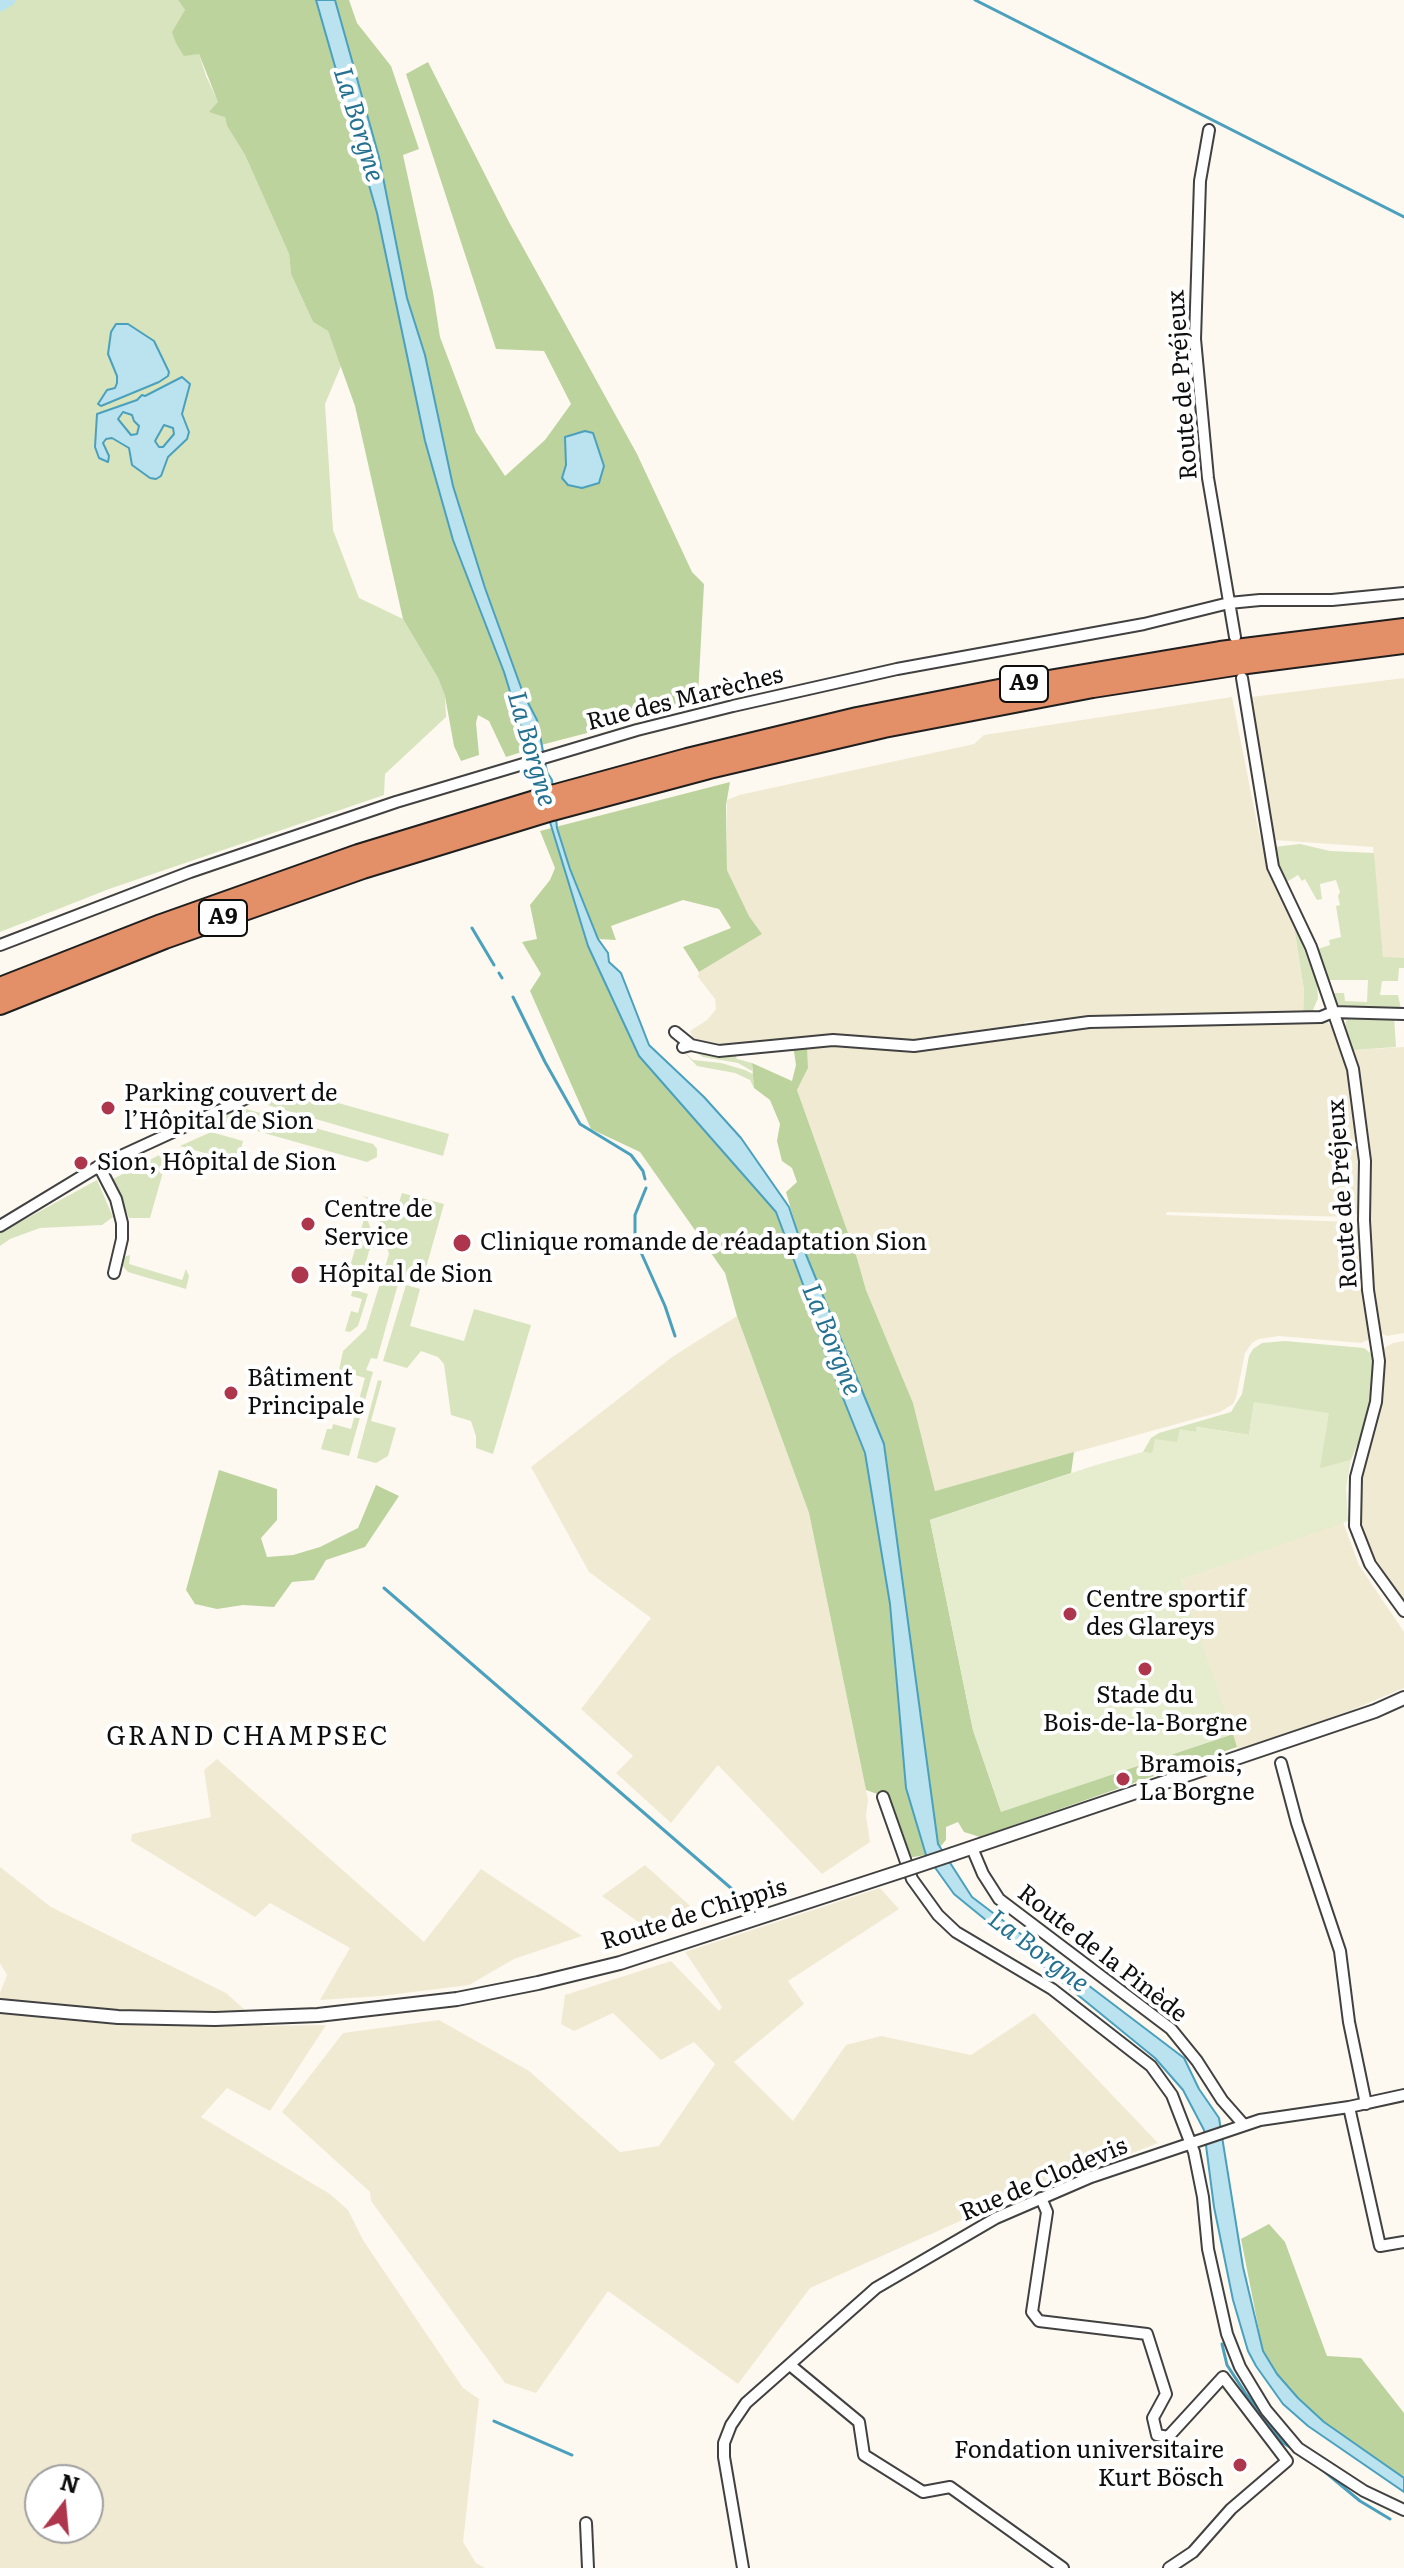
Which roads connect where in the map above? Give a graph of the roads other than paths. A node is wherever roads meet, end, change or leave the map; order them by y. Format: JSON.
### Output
{"nodes":[{"id":1,"x":1209,"y":130,"type":"dead end"},
{"id":2,"x":1404,"y":593,"type":"edge"},
{"id":3,"x":1229,"y":603,"type":"junction"},
{"id":4,"x":1404,"y":628,"type":"edge"},
{"id":5,"x":1235,"y":637,"type":"dead end"},
{"id":6,"x":1404,"y":644,"type":"edge"},
{"id":7,"x":1242,"y":678,"type":"dead end"},
{"id":8,"x":651,"y":776,"type":"junction"},
{"id":9,"x":448,"y":834,"type":"junction"},
{"id":10,"x":0,"y":945,"type":"edge"},
{"id":11,"x":92,"y":967,"type":"junction"},
{"id":12,"x":0,"y":987,"type":"edge"},
{"id":13,"x":0,"y":1005,"type":"edge"},
{"id":14,"x":1333,"y":1012,"type":"junction"},
{"id":15,"x":0,"y":1013,"type":"edge"},
{"id":16,"x":1404,"y":1014,"type":"edge"},
{"id":17,"x":675,"y":1032,"type":"dead end"},
{"id":18,"x":260,"y":1092,"type":"dead end"},
{"id":19,"x":99,"y":1166,"type":"junction"},
{"id":20,"x":0,"y":1226,"type":"edge"},
{"id":21,"x":114,"y":1273,"type":"dead end"},
{"id":22,"x":1404,"y":1611,"type":"edge"},
{"id":23,"x":1404,"y":1701,"type":"edge"},
{"id":24,"x":1281,"y":1763,"type":"dead end"},
{"id":25,"x":883,"y":1797,"type":"dead end"},
{"id":26,"x":972,"y":1848,"type":"junction"},
{"id":27,"x":0,"y":2006,"type":"edge"},
{"id":28,"x":1404,"y":2095,"type":"edge"},
{"id":29,"x":1366,"y":2104,"type":"junction"},
{"id":30,"x":1349,"y":2107,"type":"junction"},
{"id":31,"x":1244,"y":2125,"type":"junction"},
{"id":32,"x":1192,"y":2143,"type":"junction"},
{"id":33,"x":1041,"y":2198,"type":"junction"},
{"id":34,"x":1404,"y":2242,"type":"edge"},
{"id":35,"x":790,"y":2365,"type":"junction"},
{"id":36,"x":1404,"y":2510,"type":"edge"},
{"id":37,"x":586,"y":2523,"type":"dead end"},
{"id":38,"x":588,"y":2568,"type":"edge"},
{"id":39,"x":743,"y":2568,"type":"edge"},
{"id":40,"x":1063,"y":2568,"type":"edge"},
{"id":41,"x":1169,"y":2568,"type":"edge"}],
"edges":[{"from":1,"to":3,"type":"street","name":"Route de Préjeux"},
{"from":2,"to":3,"type":"street","name":"Rue des Marèches"},
{"from":3,"to":5,"type":"street","name":"Route de Préjeux"},
{"from":3,"to":10,"type":"street","name":"Rue des Marèches"},
{"from":4,"to":8,"type":"highway","number":"A9"},
{"from":6,"to":8,"type":"highway","number":"A9"},
{"from":7,"to":14,"type":"street","name":"Route de Préjeux"},
{"from":8,"to":9,"type":"highway","number":"A9"},
{"from":9,"to":11,"type":"highway","number":"A9"},
{"from":9,"to":12,"type":"highway","number":"A9"},
{"from":11,"to":13,"type":"highway","number":"A9"},
{"from":11,"to":15,"type":"highway"},
{"from":14,"to":16,"type":"street"},
{"from":14,"to":17,"type":"street"},
{"from":14,"to":22,"type":"street","name":"Route de Préjeux"},
{"from":18,"to":19,"type":"street"},
{"from":19,"to":20,"type":"street"},
{"from":19,"to":21,"type":"street"},
{"from":23,"to":26,"type":"street","name":"Route de Chippis"},
{"from":24,"to":29,"type":"street"},
{"from":25,"to":32,"type":"street"},
{"from":26,"to":27,"type":"street","name":"Route de Chippis","bridge":true},
{"from":26,"to":31,"type":"street","name":"Route de la Pinède"},
{"from":28,"to":29,"type":"street","name":"Rue de Clodevis"},
{"from":29,"to":30,"type":"street","name":"Rue de Clodevis"},
{"from":30,"to":31,"type":"street","name":"Rue de Clodevis"},
{"from":30,"to":34,"type":"street"},
{"from":31,"to":32,"type":"street","name":"Rue de Clodevis"},
{"from":32,"to":33,"type":"street","name":"Rue de Clodevis"},
{"from":32,"to":36,"type":"street"},
{"from":33,"to":35,"type":"street","name":"Rue de Clodevis"},
{"from":33,"to":41,"type":"street"},
{"from":35,"to":39,"type":"street","name":"Rue de Clodevis"},
{"from":35,"to":40,"type":"street"},
{"from":37,"to":38,"type":"street"}]}
